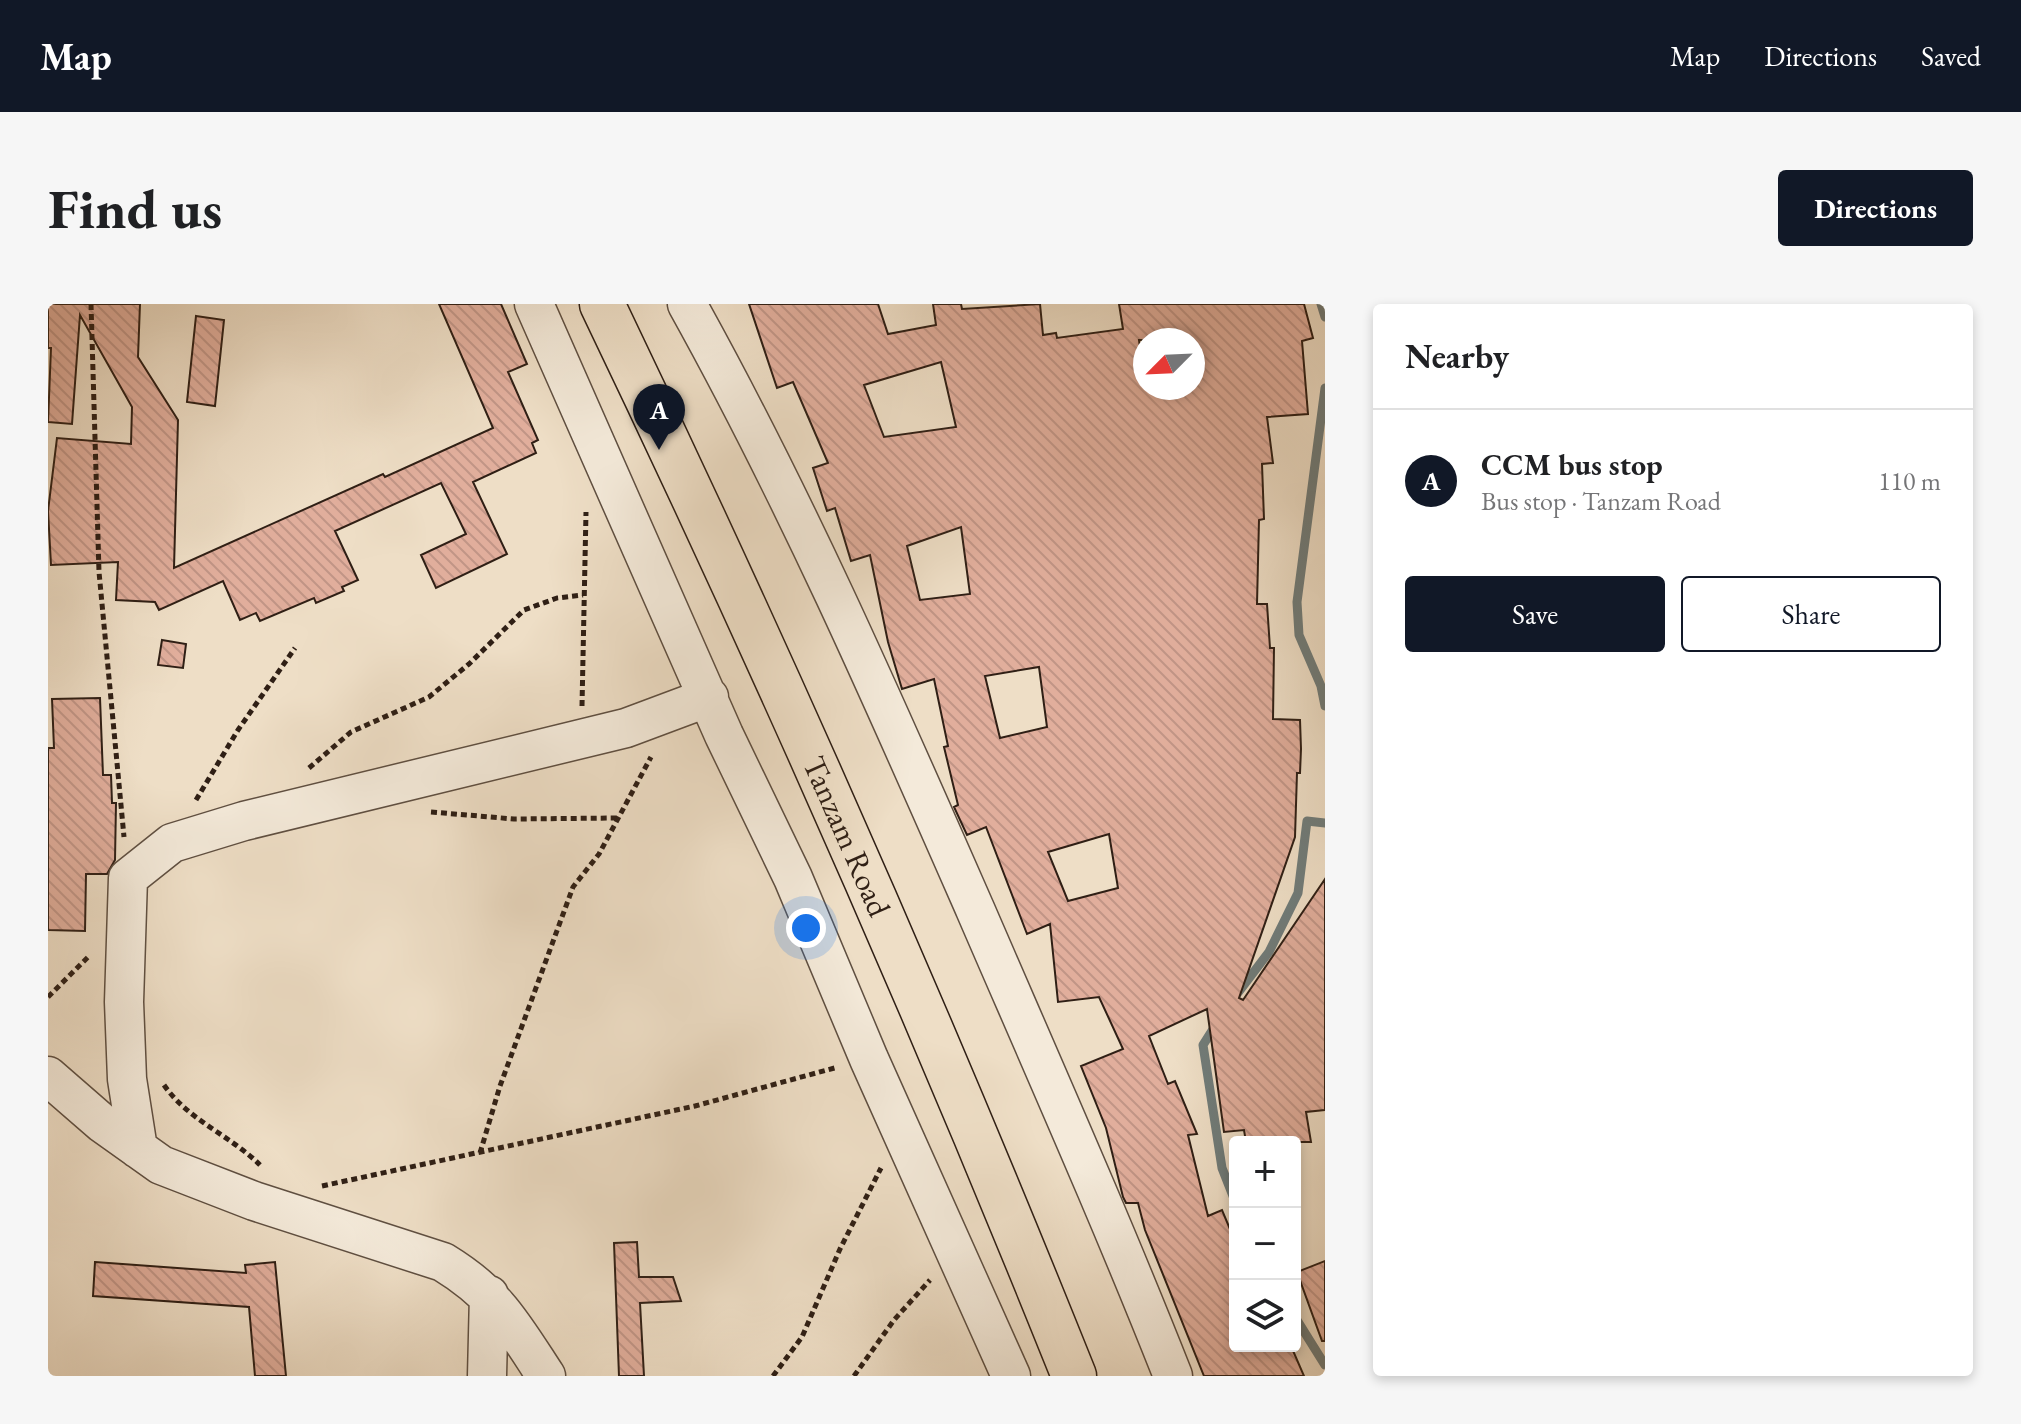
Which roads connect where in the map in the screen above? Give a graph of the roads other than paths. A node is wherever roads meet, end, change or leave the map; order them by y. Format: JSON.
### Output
{"nodes":[{"id":1,"x":534,"y":304,"type":"edge"},
{"id":2,"x":602,"y":304,"type":"edge"},
{"id":3,"x":687,"y":304,"type":"edge"},
{"id":4,"x":709,"y":697,"type":"junction"},
{"id":5,"x":48,"y":1076,"type":"edge"},
{"id":6,"x":138,"y":1149,"type":"junction"},
{"id":7,"x":489,"y":1295,"type":"junction"},
{"id":8,"x":487,"y":1376,"type":"edge"},
{"id":9,"x":546,"y":1376,"type":"edge"},
{"id":10,"x":1011,"y":1376,"type":"edge"},
{"id":11,"x":1074,"y":1376,"type":"edge"},
{"id":12,"x":1173,"y":1376,"type":"edge"}],
"edges":[{"from":1,"to":4,"type":"street"},
{"from":2,"to":11,"type":"highway","name":"Tanzam Road"},
{"from":3,"to":12,"type":"street"},
{"from":4,"to":6,"type":"street"},
{"from":4,"to":10,"type":"street"},
{"from":5,"to":6,"type":"street"},
{"from":6,"to":7,"type":"street"},
{"from":7,"to":8,"type":"street"},
{"from":7,"to":9,"type":"street"}]}
